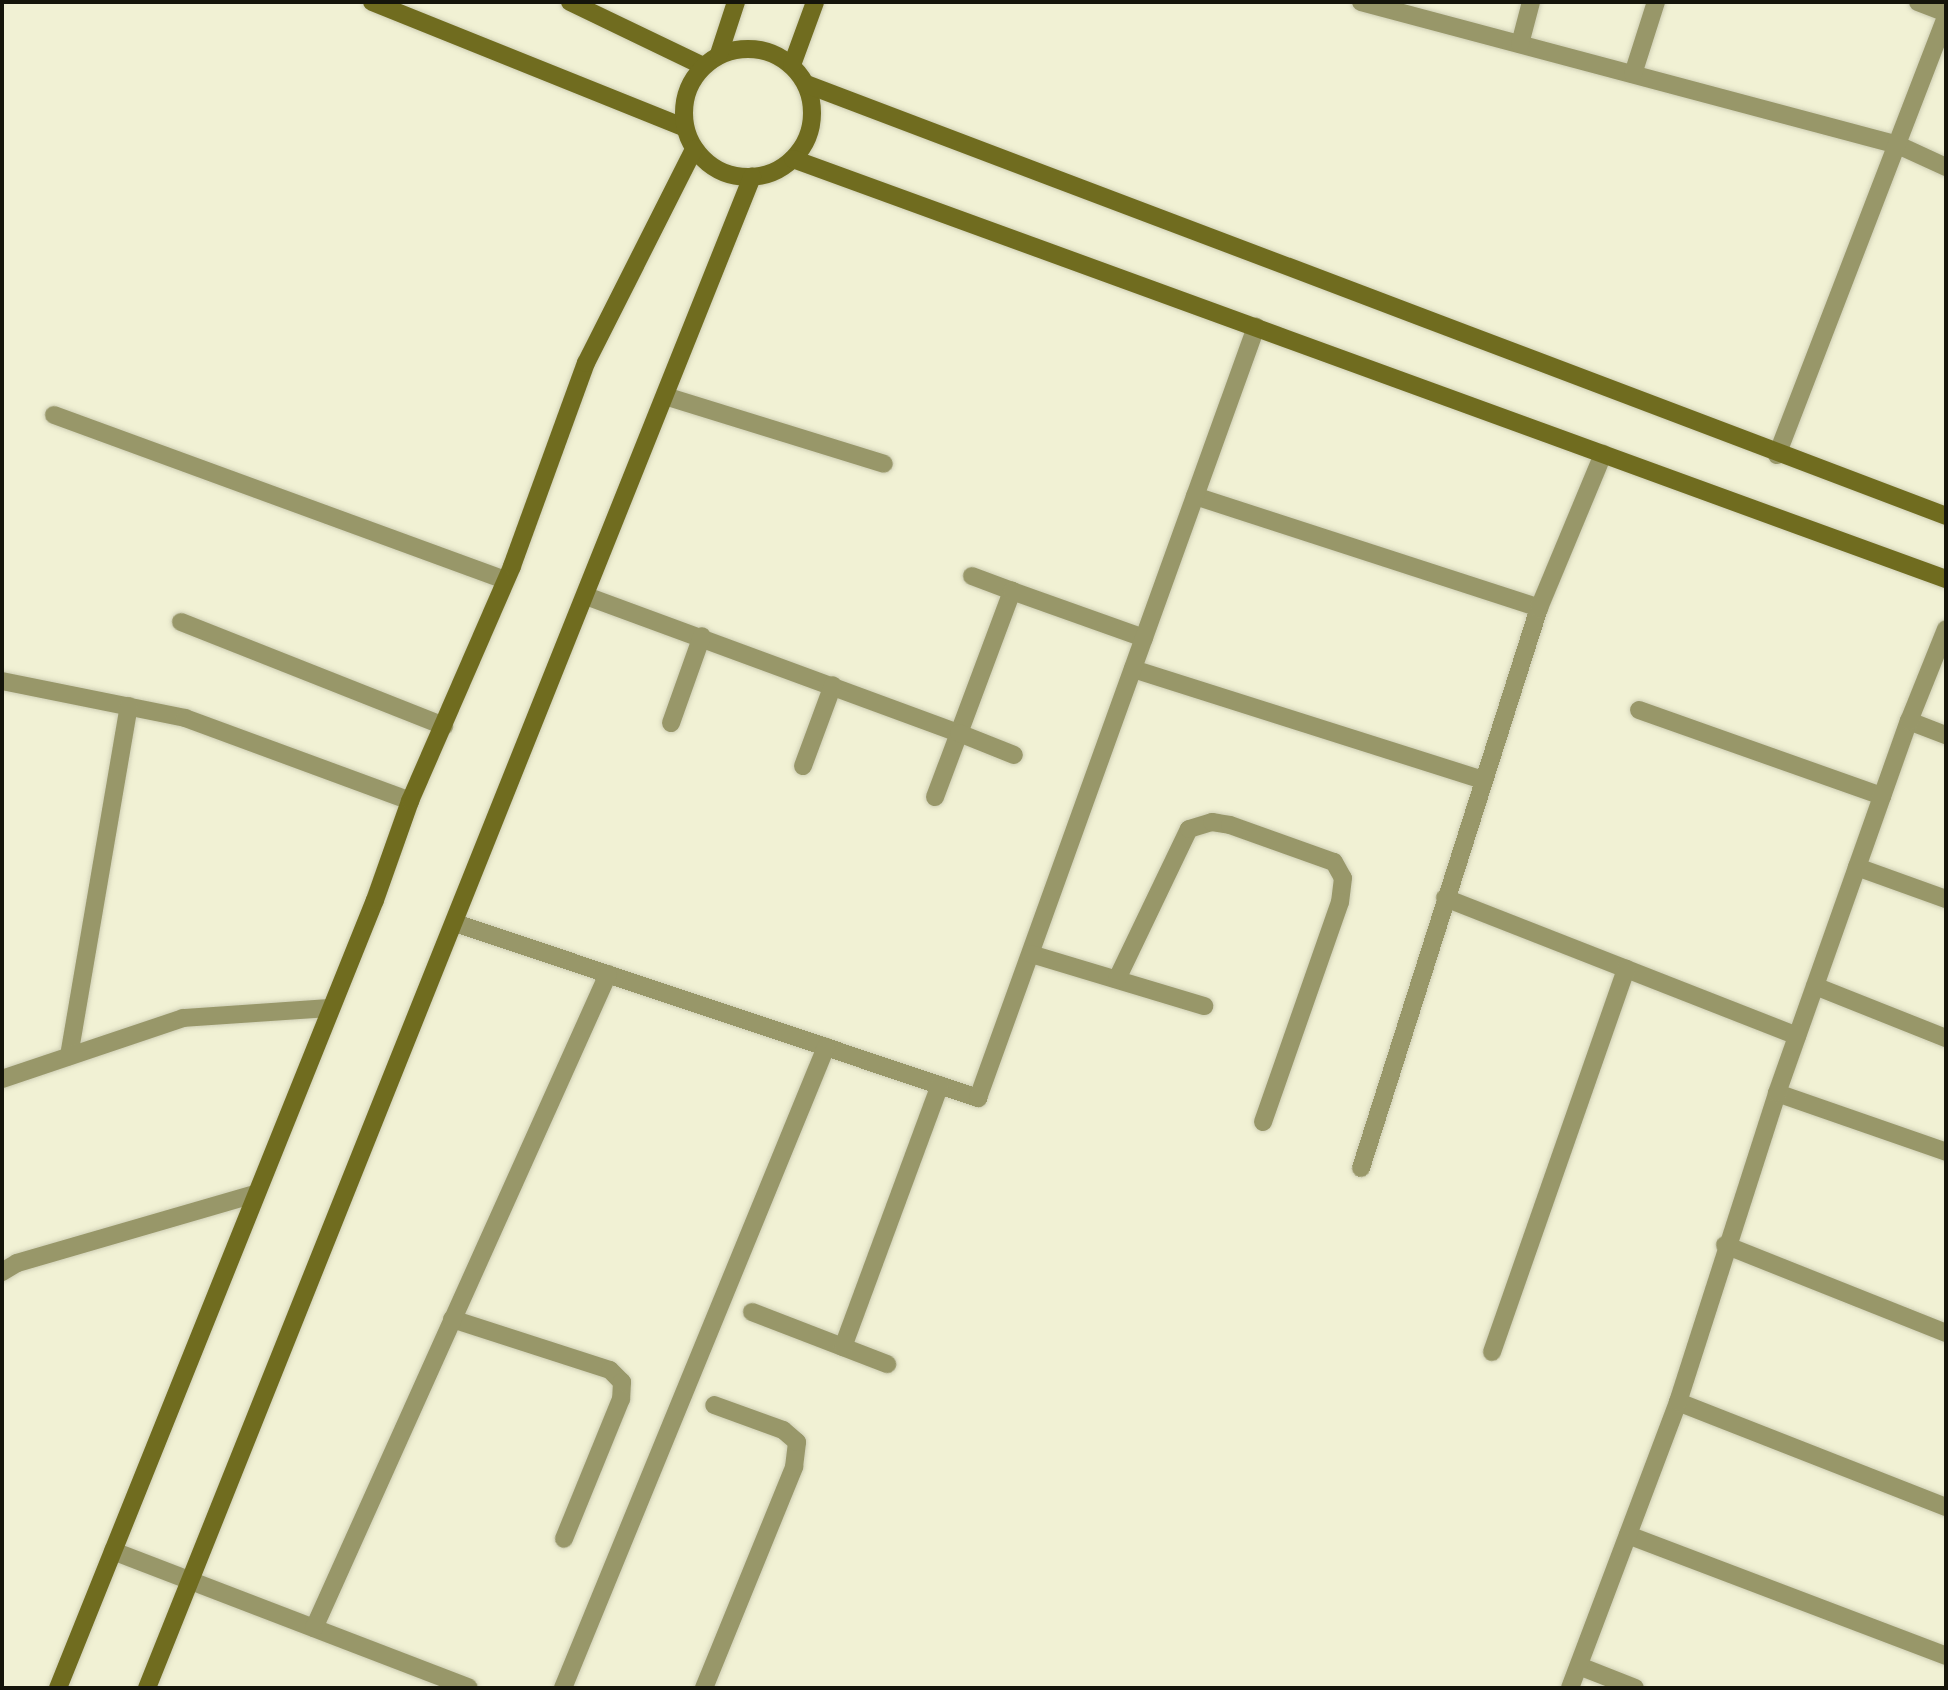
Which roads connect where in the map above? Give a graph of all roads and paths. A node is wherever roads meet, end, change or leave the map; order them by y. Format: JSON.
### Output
{"nodes":[{"id":1,"x":372,"y":2,"type":"edge"},
{"id":2,"x":570,"y":2,"type":"edge"},
{"id":3,"x":736,"y":2,"type":"edge"},
{"id":4,"x":815,"y":2,"type":"edge"},
{"id":5,"x":1361,"y":2,"type":"edge"},
{"id":6,"x":1531,"y":2,"type":"edge"},
{"id":7,"x":1656,"y":2,"type":"edge"},
{"id":8,"x":1919,"y":2,"type":"edge"},
{"id":9,"x":1391,"y":6,"type":"edge"},
{"id":10,"x":1946,"y":15,"type":"edge"},
{"id":11,"x":1521,"y":44,"type":"junction"},
{"id":12,"x":719,"y":54,"type":"junction"},
{"id":13,"x":792,"y":65,"type":"junction"},
{"id":14,"x":703,"y":66,"type":"junction"},
{"id":15,"x":1633,"y":74,"type":"junction"},
{"id":16,"x":806,"y":84,"type":"junction"},
{"id":17,"x":685,"y":128,"type":"junction"},
{"id":18,"x":1898,"y":145,"type":"junction"},
{"id":19,"x":694,"y":149,"type":"junction"},
{"id":20,"x":793,"y":159,"type":"junction"},
{"id":21,"x":1946,"y":167,"type":"edge"},
{"id":22,"x":752,"y":177,"type":"junction"},
{"id":23,"x":1255,"y":327,"type":"junction"},
{"id":24,"x":666,"y":396,"type":"junction"},
{"id":25,"x":54,"y":415,"type":"dead end"},
{"id":26,"x":1603,"y":454,"type":"junction"},
{"id":27,"x":1777,"y":455,"type":"junction"},
{"id":28,"x":884,"y":464,"type":"dead end"},
{"id":29,"x":1195,"y":496,"type":"junction"},
{"id":30,"x":1946,"y":516,"type":"edge"},
{"id":31,"x":972,"y":576,"type":"dead end"},
{"id":32,"x":1946,"y":579,"type":"edge"},
{"id":33,"x":505,"y":580,"type":"junction"},
{"id":34,"x":1012,"y":591,"type":"junction"},
{"id":35,"x":586,"y":596,"type":"junction"},
{"id":36,"x":1539,"y":608,"type":"junction"},
{"id":37,"x":181,"y":622,"type":"dead end"},
{"id":38,"x":1946,"y":629,"type":"edge"},
{"id":39,"x":702,"y":636,"type":"junction"},
{"id":40,"x":1144,"y":638,"type":"junction"},
{"id":41,"x":1133,"y":669,"type":"junction"},
{"id":42,"x":2,"y":681,"type":"edge"},
{"id":43,"x":833,"y":685,"type":"junction"},
{"id":44,"x":129,"y":706,"type":"junction"},
{"id":45,"x":1639,"y":710,"type":"dead end"},
{"id":46,"x":1909,"y":721,"type":"junction"},
{"id":47,"x":671,"y":723,"type":"dead end"},
{"id":48,"x":444,"y":726,"type":"junction"},
{"id":49,"x":959,"y":733,"type":"junction"},
{"id":50,"x":1946,"y":735,"type":"edge"},
{"id":51,"x":1014,"y":755,"type":"dead end"},
{"id":52,"x":803,"y":766,"type":"dead end"},
{"id":53,"x":1482,"y":780,"type":"junction"},
{"id":54,"x":1882,"y":796,"type":"junction"},
{"id":55,"x":935,"y":797,"type":"dead end"},
{"id":56,"x":410,"y":801,"type":"junction"},
{"id":57,"x":1857,"y":867,"type":"junction"},
{"id":58,"x":1445,"y":898,"type":"junction"},
{"id":59,"x":1946,"y":899,"type":"edge"},
{"id":60,"x":455,"y":923,"type":"junction"},
{"id":61,"x":1031,"y":954,"type":"junction"},
{"id":62,"x":1626,"y":969,"type":"junction"},
{"id":63,"x":608,"y":974,"type":"junction"},
{"id":64,"x":1117,"y":979,"type":"junction"},
{"id":65,"x":1815,"y":986,"type":"junction"},
{"id":66,"x":1204,"y":1006,"type":"dead end"},
{"id":67,"x":328,"y":1008,"type":"junction"},
{"id":68,"x":1797,"y":1036,"type":"junction"},
{"id":69,"x":1946,"y":1038,"type":"edge"},
{"id":70,"x":826,"y":1047,"type":"junction"},
{"id":71,"x":69,"y":1056,"type":"junction"},
{"id":72,"x":2,"y":1079,"type":"edge"},
{"id":73,"x":940,"y":1085,"type":"junction"},
{"id":74,"x":1777,"y":1093,"type":"junction"},
{"id":75,"x":1263,"y":1122,"type":"dead end"},
{"id":76,"x":1946,"y":1152,"type":"edge"},
{"id":77,"x":1361,"y":1168,"type":"dead end"},
{"id":78,"x":255,"y":1194,"type":"junction"},
{"id":79,"x":1725,"y":1245,"type":"junction"},
{"id":80,"x":2,"y":1272,"type":"edge"},
{"id":81,"x":752,"y":1312,"type":"dead end"},
{"id":82,"x":452,"y":1319,"type":"junction"},
{"id":83,"x":1946,"y":1333,"type":"edge"},
{"id":84,"x":843,"y":1346,"type":"junction"},
{"id":85,"x":1492,"y":1352,"type":"dead end"},
{"id":86,"x":887,"y":1364,"type":"dead end"},
{"id":87,"x":1678,"y":1402,"type":"junction"},
{"id":88,"x":714,"y":1405,"type":"dead end"},
{"id":89,"x":1946,"y":1507,"type":"edge"},
{"id":90,"x":1628,"y":1535,"type":"junction"},
{"id":91,"x":564,"y":1539,"type":"dead end"},
{"id":92,"x":113,"y":1551,"type":"junction"},
{"id":93,"x":192,"y":1582,"type":"junction"},
{"id":94,"x":314,"y":1629,"type":"junction"},
{"id":95,"x":1946,"y":1656,"type":"edge"},
{"id":96,"x":1579,"y":1666,"type":"junction"},
{"id":97,"x":58,"y":1688,"type":"edge"},
{"id":98,"x":147,"y":1688,"type":"edge"},
{"id":99,"x":470,"y":1688,"type":"edge"},
{"id":100,"x":563,"y":1688,"type":"edge"},
{"id":101,"x":704,"y":1688,"type":"edge"},
{"id":102,"x":1570,"y":1688,"type":"edge"},
{"id":103,"x":1635,"y":1688,"type":"edge"}],
"edges":[{"from":1,"to":17,"type":"street"},
{"from":2,"to":14,"type":"street"},
{"from":3,"to":12,"type":"street"},
{"from":4,"to":13,"type":"street"},
{"from":5,"to":9,"type":"street"},
{"from":6,"to":11,"type":"street"},
{"from":7,"to":15,"type":"street"},
{"from":8,"to":10,"type":"street"},
{"from":9,"to":11,"type":"street"},
{"from":10,"to":18,"type":"street"},
{"from":11,"to":15,"type":"street"},
{"from":12,"to":13,"type":"street"},
{"from":12,"to":14,"type":"street"},
{"from":13,"to":16,"type":"street"},
{"from":14,"to":17,"type":"street"},
{"from":15,"to":18,"type":"street"},
{"from":16,"to":20,"type":"street"},
{"from":16,"to":27,"type":"street"},
{"from":17,"to":19,"type":"street"},
{"from":18,"to":21,"type":"street"},
{"from":18,"to":27,"type":"street"},
{"from":19,"to":22,"type":"street"},
{"from":19,"to":33,"type":"street"},
{"from":20,"to":22,"type":"street"},
{"from":20,"to":23,"type":"street"},
{"from":22,"to":24,"type":"street"},
{"from":23,"to":26,"type":"street"},
{"from":23,"to":29,"type":"street"},
{"from":24,"to":28,"type":"street"},
{"from":24,"to":35,"type":"street"},
{"from":25,"to":33,"type":"street"},
{"from":26,"to":32,"type":"street"},
{"from":26,"to":36,"type":"street"},
{"from":27,"to":30,"type":"street"},
{"from":29,"to":36,"type":"street"},
{"from":29,"to":40,"type":"street"},
{"from":31,"to":34,"type":"street"},
{"from":33,"to":48,"type":"street"},
{"from":34,"to":40,"type":"street"},
{"from":34,"to":49,"type":"street"},
{"from":35,"to":39,"type":"street"},
{"from":35,"to":60,"type":"street"},
{"from":36,"to":53,"type":"street"},
{"from":37,"to":48,"type":"street"},
{"from":38,"to":46,"type":"street"},
{"from":39,"to":43,"type":"street"},
{"from":39,"to":47,"type":"street"},
{"from":40,"to":41,"type":"street"},
{"from":41,"to":53,"type":"street"},
{"from":41,"to":61,"type":"street"},
{"from":42,"to":44,"type":"street"},
{"from":43,"to":49,"type":"street"},
{"from":43,"to":52,"type":"street"},
{"from":44,"to":56,"type":"street"},
{"from":44,"to":71,"type":"street"},
{"from":45,"to":54,"type":"street"},
{"from":46,"to":50,"type":"street"},
{"from":46,"to":54,"type":"street"},
{"from":48,"to":56,"type":"street"},
{"from":49,"to":51,"type":"street"},
{"from":49,"to":55,"type":"street"},
{"from":53,"to":58,"type":"street"},
{"from":54,"to":57,"type":"street"},
{"from":56,"to":67,"type":"street"},
{"from":57,"to":59,"type":"street"},
{"from":57,"to":65,"type":"street"},
{"from":58,"to":62,"type":"street"},
{"from":58,"to":77,"type":"street"},
{"from":60,"to":63,"type":"street"},
{"from":60,"to":93,"type":"street"},
{"from":61,"to":64,"type":"street"},
{"from":61,"to":73,"type":"street"},
{"from":62,"to":68,"type":"street"},
{"from":62,"to":85,"type":"street"},
{"from":63,"to":70,"type":"street"},
{"from":63,"to":82,"type":"street"},
{"from":64,"to":66,"type":"street"},
{"from":64,"to":75,"type":"street"},
{"from":65,"to":68,"type":"street"},
{"from":65,"to":69,"type":"street"},
{"from":67,"to":71,"type":"street"},
{"from":67,"to":78,"type":"street"},
{"from":68,"to":74,"type":"street"},
{"from":70,"to":73,"type":"street"},
{"from":70,"to":100,"type":"street"},
{"from":71,"to":72,"type":"street"},
{"from":73,"to":84,"type":"street"},
{"from":74,"to":76,"type":"street"},
{"from":74,"to":79,"type":"street"},
{"from":78,"to":80,"type":"street"},
{"from":78,"to":92,"type":"street"},
{"from":79,"to":83,"type":"street"},
{"from":79,"to":87,"type":"street"},
{"from":81,"to":84,"type":"street"},
{"from":82,"to":91,"type":"street"},
{"from":82,"to":94,"type":"street"},
{"from":84,"to":86,"type":"street"},
{"from":87,"to":89,"type":"street"},
{"from":87,"to":90,"type":"street"},
{"from":88,"to":101,"type":"street"},
{"from":90,"to":95,"type":"street"},
{"from":90,"to":96,"type":"street"},
{"from":92,"to":93,"type":"street"},
{"from":92,"to":97,"type":"street"},
{"from":93,"to":94,"type":"street"},
{"from":93,"to":98,"type":"street"},
{"from":94,"to":99,"type":"street"},
{"from":96,"to":102,"type":"street"},
{"from":96,"to":103,"type":"street"}]}
